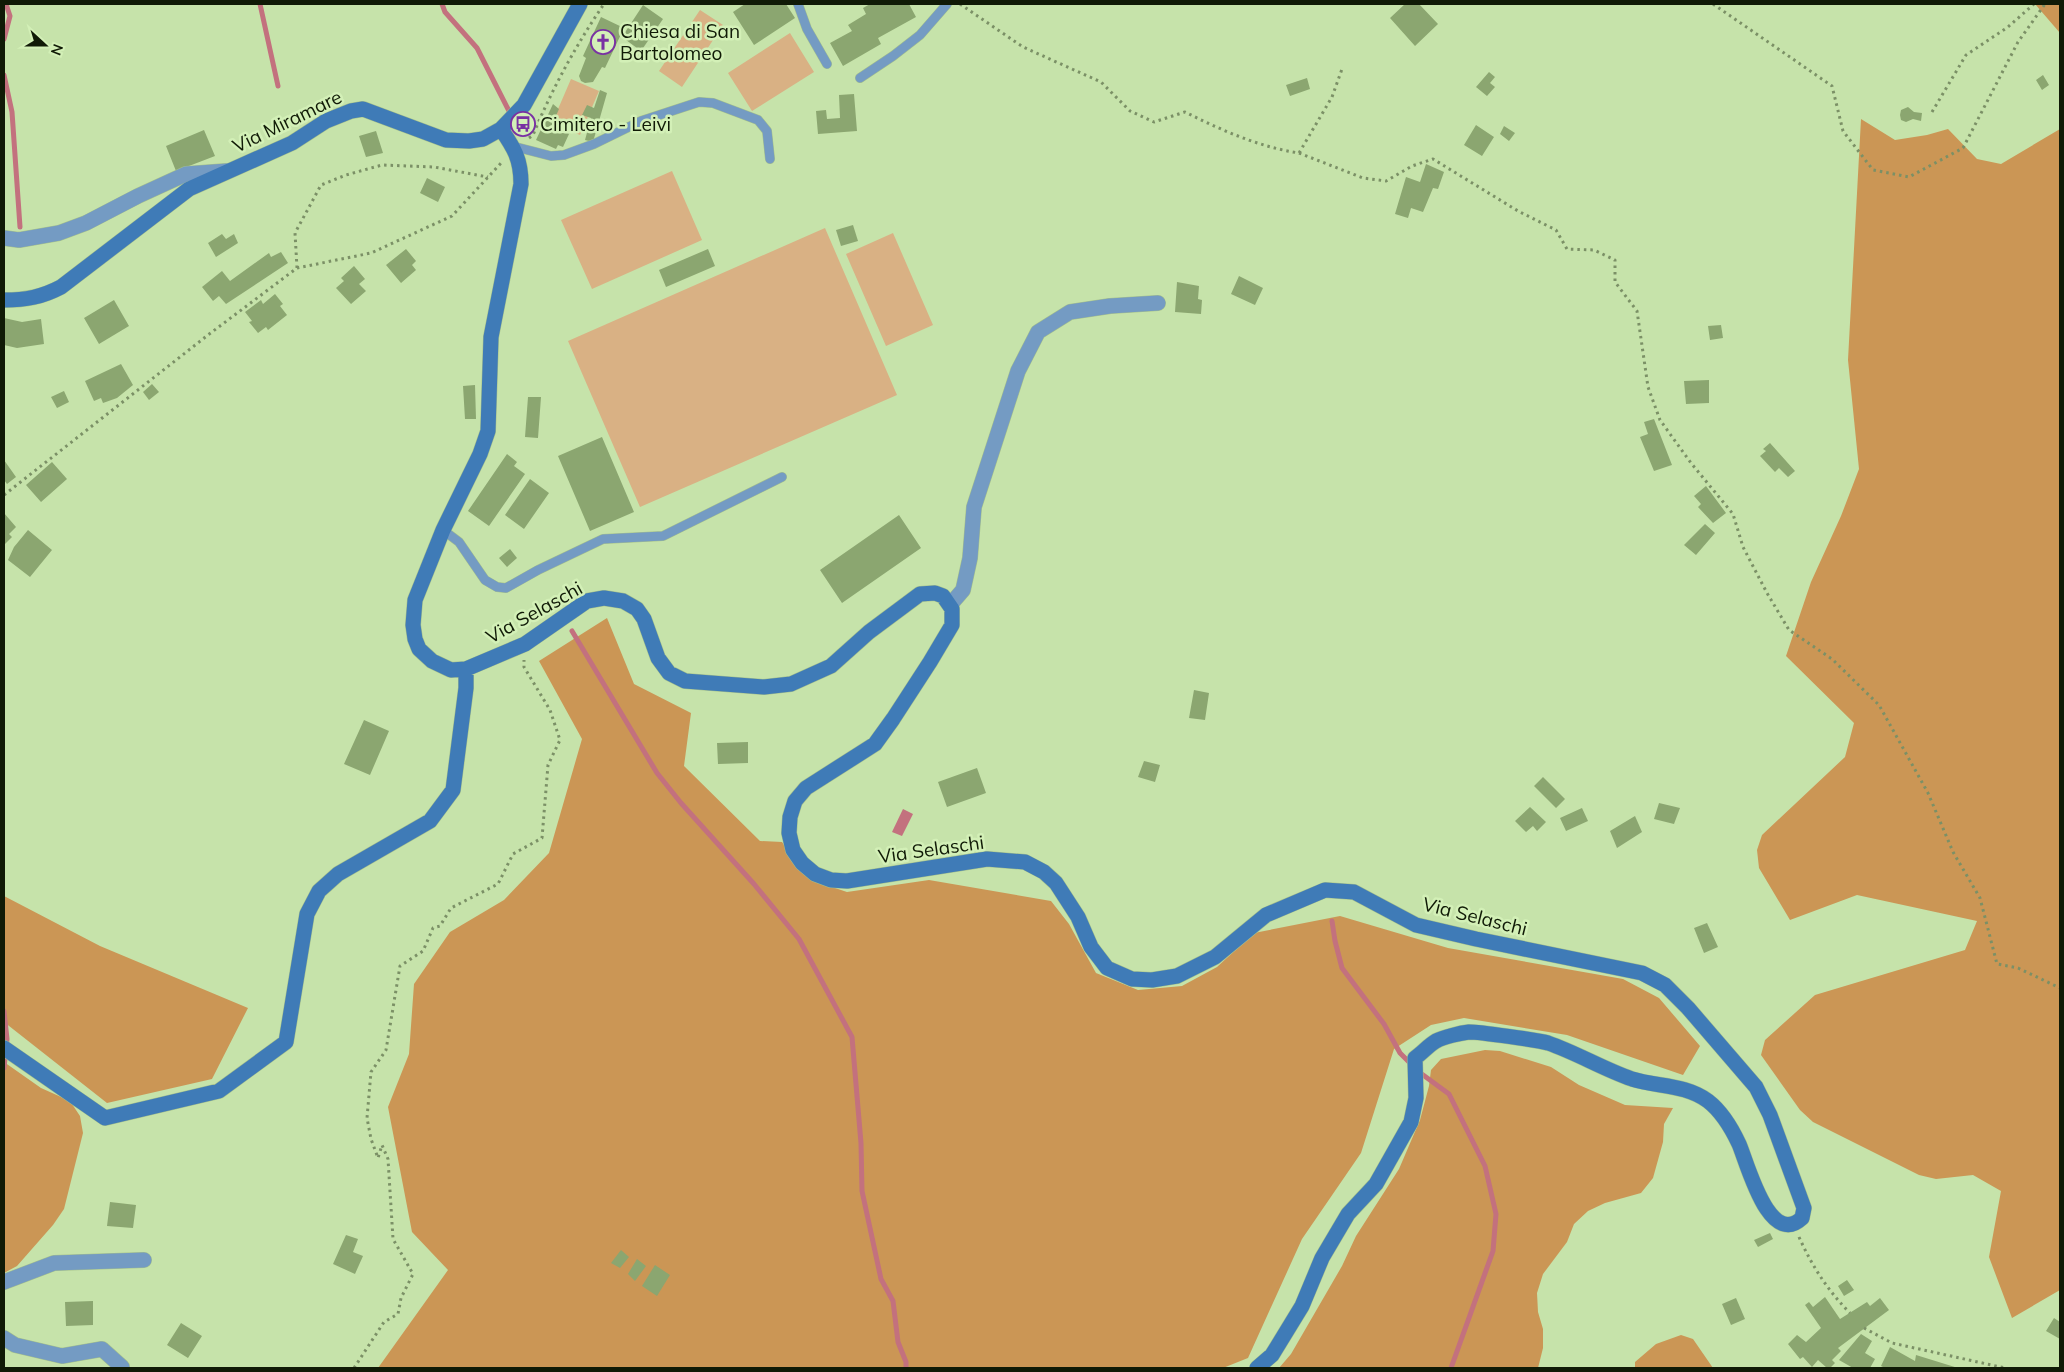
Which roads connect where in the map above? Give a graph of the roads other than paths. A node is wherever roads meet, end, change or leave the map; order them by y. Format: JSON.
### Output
{"nodes":[{"id":1,"x":580,"y":4,"type":"edge"},
{"id":2,"x":798,"y":4,"type":"edge"},
{"id":3,"x":947,"y":4,"type":"edge"},
{"id":4,"x":827,"y":64,"type":"dead end"},
{"id":5,"x":860,"y":78,"type":"dead end"},
{"id":6,"x":501,"y":128,"type":"junction"},
{"id":7,"x":514,"y":148,"type":"junction"},
{"id":8,"x":770,"y":159,"type":"dead end"},
{"id":9,"x":228,"y":171,"type":"junction"},
{"id":10,"x":4,"y":238,"type":"edge"},
{"id":11,"x":4,"y":300,"type":"edge"},
{"id":12,"x":1158,"y":303,"type":"dead end"},
{"id":13,"x":782,"y":477,"type":"dead end"},
{"id":14,"x":443,"y":530,"type":"junction"},
{"id":15,"x":950,"y":605,"type":"junction"},
{"id":16,"x":466,"y":669,"type":"junction"},
{"id":17,"x":4,"y":1048,"type":"edge"},
{"id":18,"x":144,"y":1260,"type":"dead end"},
{"id":19,"x":4,"y":1282,"type":"edge"},
{"id":20,"x":4,"y":1338,"type":"edge"},
{"id":21,"x":122,"y":1368,"type":"edge"},
{"id":22,"x":1257,"y":1368,"type":"edge"}],
"edges":[{"from":1,"to":6,"type":"street","name":"Via Miramare"},
{"from":2,"to":4,"type":"lane"},
{"from":3,"to":5,"type":"lane"},
{"from":6,"to":7,"type":"street"},
{"from":6,"to":9,"type":"street","name":"Via Miramare"},
{"from":7,"to":8,"type":"lane"},
{"from":7,"to":14,"type":"street"},
{"from":9,"to":10,"type":"street"},
{"from":9,"to":11,"type":"street","name":"Via Miramare"},
{"from":12,"to":15,"type":"street"},
{"from":13,"to":14,"type":"lane"},
{"from":14,"to":16,"type":"street"},
{"from":15,"to":16,"type":"street","name":"Via Selaschi"},
{"from":15,"to":22,"type":"street","name":"Via Selaschi"},
{"from":16,"to":17,"type":"street"},
{"from":18,"to":19,"type":"street"},
{"from":20,"to":21,"type":"street"}]}
